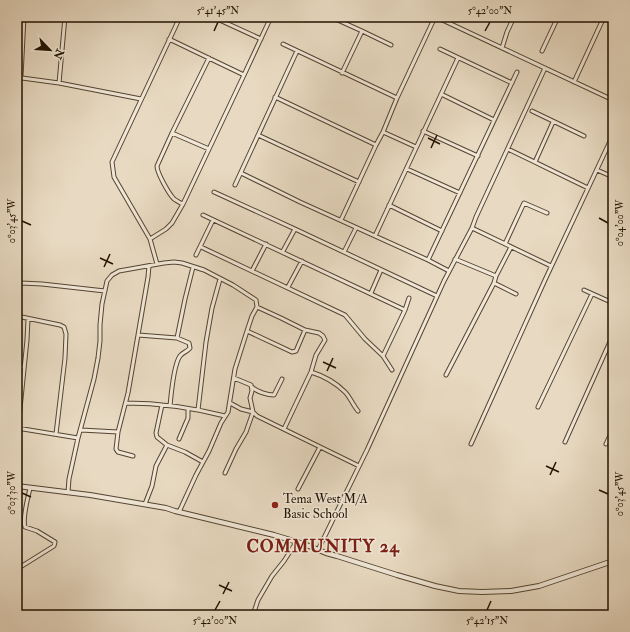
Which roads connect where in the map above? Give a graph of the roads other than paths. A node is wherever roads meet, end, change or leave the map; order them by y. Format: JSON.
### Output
{"nodes":[{"id":1,"x":24,"y":17,"type":"edge"},
{"id":2,"x":65,"y":17,"type":"edge"},
{"id":3,"x":180,"y":17,"type":"edge"},
{"id":4,"x":213,"y":17,"type":"edge"},
{"id":5,"x":271,"y":17,"type":"edge"},
{"id":6,"x":331,"y":17,"type":"edge"},
{"id":7,"x":435,"y":17,"type":"edge"},
{"id":8,"x":514,"y":17,"type":"edge"},
{"id":9,"x":558,"y":17,"type":"edge"},
{"id":10,"x":604,"y":17,"type":"edge"},
{"id":11,"x":362,"y":31,"type":"junction"},
{"id":12,"x":17,"y":35,"type":"edge"},
{"id":13,"x":23,"y":35,"type":"junction"},
{"id":14,"x":169,"y":39,"type":"junction"},
{"id":15,"x":261,"y":39,"type":"junction"},
{"id":16,"x":283,"y":44,"type":"dead end"},
{"id":17,"x":391,"y":45,"type":"dead end"},
{"id":18,"x":502,"y":48,"type":"junction"},
{"id":19,"x":440,"y":50,"type":"dead end"},
{"id":20,"x":297,"y":51,"type":"junction"},
{"id":21,"x":542,"y":51,"type":"dead end"},
{"id":22,"x":209,"y":58,"type":"junction"},
{"id":23,"x":458,"y":58,"type":"junction"},
{"id":24,"x":545,"y":68,"type":"junction"},
{"id":25,"x":342,"y":72,"type":"junction"},
{"id":26,"x":517,"y":72,"type":"dead end"},
{"id":27,"x":244,"y":75,"type":"junction"},
{"id":28,"x":574,"y":82,"type":"junction"},
{"id":29,"x":58,"y":83,"type":"junction"},
{"id":30,"x":512,"y":83,"type":"junction"},
{"id":31,"x":441,"y":94,"type":"junction"},
{"id":32,"x":275,"y":97,"type":"junction"},
{"id":33,"x":397,"y":98,"type":"junction"},
{"id":34,"x":141,"y":99,"type":"junction"},
{"id":35,"x":613,"y":100,"type":"edge"},
{"id":36,"x":532,"y":111,"type":"dead end"},
{"id":37,"x":494,"y":120,"type":"junction"},
{"id":38,"x":553,"y":122,"type":"junction"},
{"id":39,"x":423,"y":131,"type":"junction"},
{"id":40,"x":383,"y":132,"type":"junction"},
{"id":41,"x":172,"y":133,"type":"junction"},
{"id":42,"x":258,"y":135,"type":"junction"},
{"id":43,"x":613,"y":135,"type":"edge"},
{"id":44,"x":584,"y":136,"type":"dead end"},
{"id":45,"x":376,"y":145,"type":"junction"},
{"id":46,"x":416,"y":147,"type":"junction"},
{"id":47,"x":209,"y":149,"type":"junction"},
{"id":48,"x":508,"y":149,"type":"junction"},
{"id":49,"x":478,"y":156,"type":"junction"},
{"id":50,"x":535,"y":162,"type":"junction"},
{"id":51,"x":407,"y":169,"type":"junction"},
{"id":52,"x":597,"y":170,"type":"junction"},
{"id":53,"x":241,"y":173,"type":"junction"},
{"id":54,"x":613,"y":177,"type":"edge"},
{"id":55,"x":359,"y":182,"type":"junction"},
{"id":56,"x":235,"y":185,"type":"dead end"},
{"id":57,"x":588,"y":188,"type":"junction"},
{"id":58,"x":214,"y":192,"type":"dead end"},
{"id":59,"x":460,"y":193,"type":"junction"},
{"id":60,"x":183,"y":204,"type":"junction"},
{"id":61,"x":389,"y":205,"type":"junction"},
{"id":62,"x":547,"y":213,"type":"dead end"},
{"id":63,"x":204,"y":215,"type":"dead end"},
{"id":64,"x":213,"y":220,"type":"junction"},
{"id":65,"x":341,"y":220,"type":"junction"},
{"id":66,"x":294,"y":228,"type":"junction"},
{"id":67,"x":356,"y":228,"type":"junction"},
{"id":68,"x":472,"y":228,"type":"junction"},
{"id":69,"x":442,"y":231,"type":"junction"},
{"id":70,"x":374,"y":236,"type":"junction"},
{"id":71,"x":150,"y":239,"type":"junction"},
{"id":72,"x":266,"y":244,"type":"junction"},
{"id":73,"x":505,"y":244,"type":"junction"},
{"id":74,"x":201,"y":247,"type":"junction"},
{"id":75,"x":511,"y":247,"type":"junction"},
{"id":76,"x":283,"y":251,"type":"junction"},
{"id":77,"x":344,"y":252,"type":"junction"},
{"id":78,"x":196,"y":255,"type":"dead end"},
{"id":79,"x":455,"y":259,"type":"junction"},
{"id":80,"x":428,"y":260,"type":"junction"},
{"id":81,"x":302,"y":261,"type":"junction"},
{"id":82,"x":157,"y":264,"type":"junction"},
{"id":83,"x":150,"y":266,"type":"junction"},
{"id":84,"x":551,"y":266,"type":"junction"},
{"id":85,"x":193,"y":267,"type":"junction"},
{"id":86,"x":381,"y":270,"type":"junction"},
{"id":87,"x":252,"y":271,"type":"junction"},
{"id":88,"x":449,"y":271,"type":"junction"},
{"id":89,"x":496,"y":276,"type":"junction"},
{"id":90,"x":220,"y":279,"type":"junction"},
{"id":91,"x":494,"y":283,"type":"junction"},
{"id":92,"x":17,"y":284,"type":"edge"},
{"id":93,"x":288,"y":288,"type":"junction"},
{"id":94,"x":584,"y":290,"type":"dead end"},
{"id":95,"x":105,"y":291,"type":"junction"},
{"id":96,"x":371,"y":293,"type":"junction"},
{"id":97,"x":516,"y":294,"type":"dead end"},
{"id":98,"x":592,"y":294,"type":"junction"},
{"id":99,"x":438,"y":296,"type":"junction"},
{"id":100,"x":410,"y":298,"type":"dead end"},
{"id":101,"x":613,"y":303,"type":"edge"},
{"id":102,"x":257,"y":308,"type":"junction"},
{"id":103,"x":405,"y":310,"type":"junction"},
{"id":104,"x":17,"y":316,"type":"edge"},
{"id":105,"x":28,"y":319,"type":"junction"},
{"id":106,"x":305,"y":330,"type":"junction"},
{"id":107,"x":247,"y":331,"type":"junction"},
{"id":108,"x":138,"y":335,"type":"junction"},
{"id":109,"x":613,"y":335,"type":"edge"},
{"id":110,"x":177,"y":338,"type":"junction"},
{"id":111,"x":383,"y":356,"type":"junction"},
{"id":112,"x":17,"y":366,"type":"edge"},
{"id":113,"x":24,"y":367,"type":"junction"},
{"id":114,"x":392,"y":370,"type":"dead end"},
{"id":115,"x":311,"y":372,"type":"junction"},
{"id":116,"x":446,"y":375,"type":"dead end"},
{"id":117,"x":234,"y":378,"type":"junction"},
{"id":118,"x":282,"y":379,"type":"dead end"},
{"id":119,"x":251,"y":385,"type":"junction"},
{"id":120,"x":126,"y":403,"type":"junction"},
{"id":121,"x":230,"y":403,"type":"junction"},
{"id":122,"x":162,"y":405,"type":"junction"},
{"id":123,"x":170,"y":406,"type":"junction"},
{"id":124,"x":538,"y":408,"type":"dead end"},
{"id":125,"x":188,"y":409,"type":"junction"},
{"id":126,"x":198,"y":410,"type":"junction"},
{"id":127,"x":358,"y":411,"type":"dead end"},
{"id":128,"x":253,"y":412,"type":"junction"},
{"id":129,"x":225,"y":416,"type":"junction"},
{"id":130,"x":18,"y":428,"type":"edge"},
{"id":131,"x":284,"y":429,"type":"junction"},
{"id":132,"x":613,"y":429,"type":"edge"},
{"id":133,"x":81,"y":430,"type":"junction"},
{"id":134,"x":118,"y":432,"type":"junction"},
{"id":135,"x":56,"y":434,"type":"junction"},
{"id":136,"x":78,"y":438,"type":"junction"},
{"id":137,"x":179,"y":438,"type":"dead end"},
{"id":138,"x":565,"y":442,"type":"dead end"},
{"id":139,"x":471,"y":444,"type":"dead end"},
{"id":140,"x":606,"y":444,"type":"dead end"},
{"id":141,"x":167,"y":446,"type":"junction"},
{"id":142,"x":320,"y":447,"type":"junction"},
{"id":143,"x":133,"y":456,"type":"dead end"},
{"id":144,"x":203,"y":462,"type":"junction"},
{"id":145,"x":359,"y":466,"type":"junction"},
{"id":146,"x":225,"y":473,"type":"dead end"},
{"id":147,"x":17,"y":486,"type":"edge"},
{"id":148,"x":30,"y":488,"type":"junction"},
{"id":149,"x":298,"y":489,"type":"dead end"},
{"id":150,"x":68,"y":492,"type":"junction"},
{"id":151,"x":145,"y":504,"type":"junction"},
{"id":152,"x":179,"y":512,"type":"junction"},
{"id":153,"x":297,"y":542,"type":"junction"},
{"id":154,"x":318,"y":550,"type":"junction"},
{"id":155,"x":613,"y":561,"type":"edge"},
{"id":156,"x":22,"y":566,"type":"dead end"},
{"id":157,"x":253,"y":615,"type":"edge"}],
"edges":[{"from":1,"to":13,"type":"street"},
{"from":2,"to":29,"type":"street"},
{"from":3,"to":14,"type":"street"},
{"from":4,"to":15,"type":"street"},
{"from":5,"to":15,"type":"street"},
{"from":6,"to":11,"type":"street"},
{"from":7,"to":18,"type":"street"},
{"from":7,"to":33,"type":"street"},
{"from":8,"to":18,"type":"street"},
{"from":9,"to":21,"type":"street"},
{"from":10,"to":28,"type":"street"},
{"from":11,"to":17,"type":"street"},
{"from":11,"to":25,"type":"street"},
{"from":12,"to":13,"type":"street"},
{"from":13,"to":29,"type":"street"},
{"from":14,"to":22,"type":"street"},
{"from":14,"to":34,"type":"street"},
{"from":15,"to":27,"type":"street"},
{"from":16,"to":20,"type":"street"},
{"from":18,"to":24,"type":"street"},
{"from":19,"to":23,"type":"street"},
{"from":20,"to":25,"type":"street"},
{"from":20,"to":32,"type":"street"},
{"from":22,"to":27,"type":"street"},
{"from":22,"to":41,"type":"street"},
{"from":23,"to":30,"type":"street"},
{"from":23,"to":31,"type":"street"},
{"from":24,"to":28,"type":"street"},
{"from":24,"to":48,"type":"street"},
{"from":25,"to":33,"type":"street"},
{"from":26,"to":30,"type":"street"},
{"from":27,"to":47,"type":"street"},
{"from":28,"to":35,"type":"street"},
{"from":29,"to":34,"type":"street"},
{"from":30,"to":37,"type":"street"},
{"from":31,"to":37,"type":"street"},
{"from":31,"to":39,"type":"street"},
{"from":32,"to":42,"type":"street"},
{"from":32,"to":45,"type":"street"},
{"from":33,"to":40,"type":"street"},
{"from":34,"to":71,"type":"street"},
{"from":36,"to":38,"type":"street"},
{"from":37,"to":49,"type":"street"},
{"from":38,"to":44,"type":"street"},
{"from":38,"to":50,"type":"street"},
{"from":39,"to":46,"type":"street"},
{"from":39,"to":49,"type":"street"},
{"from":40,"to":45,"type":"street"},
{"from":40,"to":46,"type":"street"},
{"from":41,"to":47,"type":"street"},
{"from":41,"to":60,"type":"street"},
{"from":42,"to":53,"type":"street"},
{"from":42,"to":55,"type":"street"},
{"from":43,"to":52,"type":"street"},
{"from":45,"to":55,"type":"street"},
{"from":46,"to":51,"type":"street"},
{"from":47,"to":60,"type":"street"},
{"from":48,"to":50,"type":"street"},
{"from":48,"to":68,"type":"street"},
{"from":49,"to":59,"type":"street"},
{"from":50,"to":57,"type":"street"},
{"from":51,"to":59,"type":"street"},
{"from":51,"to":61,"type":"street"},
{"from":52,"to":54,"type":"street"},
{"from":52,"to":57,"type":"street"},
{"from":53,"to":56,"type":"street"},
{"from":53,"to":65,"type":"street"},
{"from":55,"to":65,"type":"street"},
{"from":57,"to":84,"type":"street"},
{"from":58,"to":66,"type":"street"},
{"from":59,"to":69,"type":"street"},
{"from":60,"to":71,"type":"street"},
{"from":61,"to":69,"type":"street"},
{"from":61,"to":70,"type":"street"},
{"from":62,"to":73,"type":"street"},
{"from":63,"to":64,"type":"street"},
{"from":64,"to":72,"type":"street"},
{"from":64,"to":74,"type":"street"},
{"from":65,"to":67,"type":"street"},
{"from":66,"to":76,"type":"street"},
{"from":66,"to":77,"type":"street"},
{"from":67,"to":70,"type":"street"},
{"from":67,"to":77,"type":"street"},
{"from":68,"to":73,"type":"street"},
{"from":68,"to":79,"type":"street"},
{"from":69,"to":80,"type":"street"},
{"from":70,"to":80,"type":"street"},
{"from":71,"to":82,"type":"street"},
{"from":72,"to":76,"type":"street"},
{"from":72,"to":87,"type":"street"},
{"from":73,"to":75,"type":"street"},
{"from":74,"to":78,"type":"street"},
{"from":74,"to":87,"type":"street"},
{"from":75,"to":84,"type":"street"},
{"from":75,"to":89,"type":"street"},
{"from":76,"to":81,"type":"street"},
{"from":77,"to":86,"type":"street"},
{"from":79,"to":88,"type":"street"},
{"from":79,"to":89,"type":"street"},
{"from":80,"to":88,"type":"street"},
{"from":81,"to":93,"type":"street"},
{"from":81,"to":96,"type":"street"},
{"from":82,"to":83,"type":"street"},
{"from":82,"to":85,"type":"street"},
{"from":83,"to":95,"type":"street"},
{"from":83,"to":108,"type":"street"},
{"from":84,"to":139,"type":"street"},
{"from":85,"to":90,"type":"street"},
{"from":85,"to":110,"type":"street"},
{"from":86,"to":96,"type":"street"},
{"from":86,"to":99,"type":"street"},
{"from":87,"to":93,"type":"street"},
{"from":88,"to":99,"type":"street"},
{"from":89,"to":91,"type":"street"},
{"from":90,"to":102,"type":"street"},
{"from":90,"to":126,"type":"street"},
{"from":91,"to":97,"type":"street"},
{"from":91,"to":116,"type":"street"},
{"from":92,"to":95,"type":"street"},
{"from":93,"to":111,"type":"street"},
{"from":94,"to":98,"type":"street"},
{"from":95,"to":133,"type":"street"},
{"from":96,"to":103,"type":"street"},
{"from":98,"to":101,"type":"street"},
{"from":98,"to":124,"type":"street"},
{"from":99,"to":145,"type":"street"},
{"from":100,"to":103,"type":"street"},
{"from":102,"to":106,"type":"street"},
{"from":102,"to":107,"type":"street"},
{"from":103,"to":111,"type":"street"},
{"from":104,"to":105,"type":"street"},
{"from":105,"to":113,"type":"street"},
{"from":105,"to":135,"type":"street"},
{"from":106,"to":107,"type":"street"},
{"from":106,"to":115,"type":"street"},
{"from":107,"to":117,"type":"street"},
{"from":108,"to":110,"type":"street"},
{"from":108,"to":120,"type":"street"},
{"from":109,"to":138,"type":"street"},
{"from":110,"to":123,"type":"street"},
{"from":111,"to":114,"type":"street"},
{"from":112,"to":113,"type":"street"},
{"from":113,"to":130,"type":"street"},
{"from":115,"to":127,"type":"street"},
{"from":115,"to":131,"type":"street"},
{"from":117,"to":119,"type":"street"},
{"from":117,"to":121,"type":"street"},
{"from":118,"to":119,"type":"street"},
{"from":119,"to":128,"type":"street"},
{"from":120,"to":122,"type":"street"},
{"from":120,"to":134,"type":"street"},
{"from":121,"to":128,"type":"street"},
{"from":121,"to":129,"type":"street"},
{"from":122,"to":123,"type":"street"},
{"from":122,"to":141,"type":"street"},
{"from":123,"to":125,"type":"street"},
{"from":125,"to":126,"type":"street"},
{"from":125,"to":137,"type":"street"},
{"from":126,"to":129,"type":"street"},
{"from":128,"to":131,"type":"street"},
{"from":128,"to":146,"type":"street"},
{"from":129,"to":144,"type":"street"},
{"from":130,"to":135,"type":"street"},
{"from":131,"to":142,"type":"street"},
{"from":132,"to":140,"type":"street"},
{"from":133,"to":134,"type":"street"},
{"from":133,"to":136,"type":"street"},
{"from":134,"to":143,"type":"street"},
{"from":135,"to":136,"type":"street"},
{"from":136,"to":150,"type":"street"},
{"from":141,"to":144,"type":"street"},
{"from":141,"to":151,"type":"street"},
{"from":142,"to":145,"type":"street"},
{"from":142,"to":149,"type":"street"},
{"from":144,"to":152,"type":"street"},
{"from":145,"to":154,"type":"street"},
{"from":147,"to":148,"type":"street"},
{"from":148,"to":150,"type":"street"},
{"from":148,"to":156,"type":"street"},
{"from":150,"to":151,"type":"street"},
{"from":151,"to":152,"type":"street"},
{"from":152,"to":153,"type":"street"},
{"from":153,"to":154,"type":"street"},
{"from":153,"to":157,"type":"street"},
{"from":154,"to":155,"type":"street"}]}
